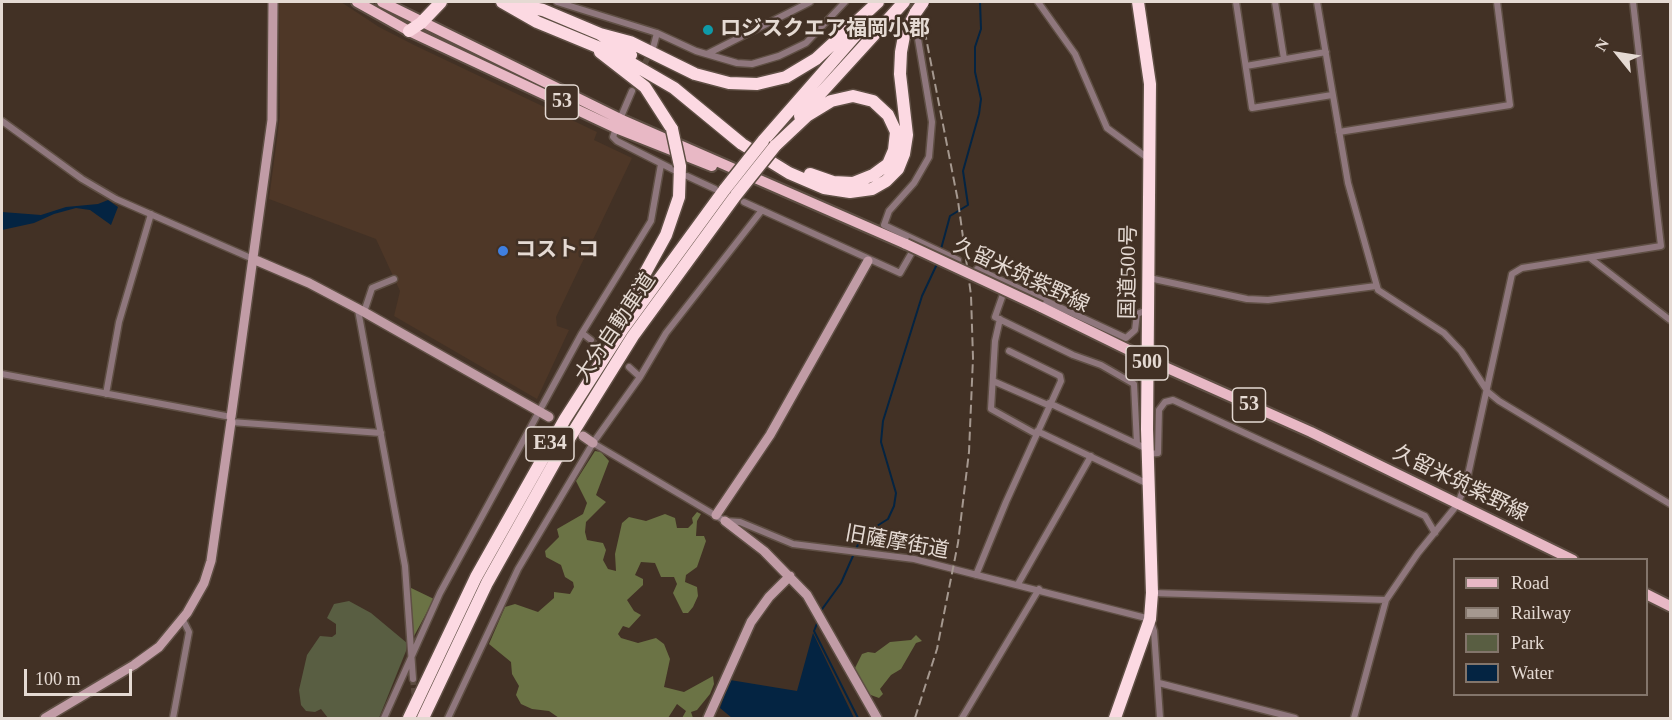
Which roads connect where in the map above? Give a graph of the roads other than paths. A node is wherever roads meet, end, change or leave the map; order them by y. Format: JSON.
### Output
{"nodes":[{"id":1,"x":273,"y":2,"type":"edge"},
{"id":2,"x":357,"y":2,"type":"edge"},
{"id":3,"x":382,"y":2,"type":"edge"},
{"id":4,"x":441,"y":2,"type":"edge"},
{"id":5,"x":502,"y":2,"type":"edge"},
{"id":6,"x":557,"y":2,"type":"edge"},
{"id":7,"x":810,"y":2,"type":"edge"},
{"id":8,"x":845,"y":2,"type":"edge"},
{"id":9,"x":878,"y":2,"type":"edge"},
{"id":10,"x":886,"y":2,"type":"edge"},
{"id":11,"x":904,"y":2,"type":"edge"},
{"id":12,"x":1038,"y":2,"type":"edge"},
{"id":13,"x":1138,"y":2,"type":"edge"},
{"id":14,"x":1236,"y":2,"type":"edge"},
{"id":15,"x":1275,"y":2,"type":"edge"},
{"id":16,"x":1317,"y":2,"type":"edge"},
{"id":17,"x":1497,"y":2,"type":"edge"},
{"id":18,"x":1633,"y":2,"type":"edge"},
{"id":19,"x":919,"y":7,"type":"tunnel mouth"},
{"id":20,"x":421,"y":23,"type":"junction"},
{"id":21,"x":916,"y":27,"type":"dead end"},
{"id":22,"x":409,"y":31,"type":"junction"},
{"id":23,"x":657,"y":33,"type":"junction"},
{"id":24,"x":600,"y":34,"type":"junction"},
{"id":25,"x":595,"y":48,"type":"junction"},
{"id":26,"x":653,"y":48,"type":"tunnel mouth"},
{"id":27,"x":1326,"y":52,"type":"junction"},
{"id":28,"x":707,"y":54,"type":"junction"},
{"id":29,"x":1284,"y":59,"type":"junction"},
{"id":30,"x":1246,"y":66,"type":"junction"},
{"id":31,"x":632,"y":91,"type":"dead end"},
{"id":32,"x":1332,"y":95,"type":"junction"},
{"id":33,"x":2,"y":121,"type":"edge"},
{"id":34,"x":618,"y":123,"type":"junction"},
{"id":35,"x":1339,"y":132,"type":"junction"},
{"id":36,"x":769,"y":143,"type":"junction"},
{"id":37,"x":1149,"y":159,"type":"junction"},
{"id":38,"x":661,"y":164,"type":"junction"},
{"id":39,"x":680,"y":171,"type":"junction"},
{"id":40,"x":730,"y":194,"type":"junction"},
{"id":41,"x":762,"y":210,"type":"junction"},
{"id":42,"x":151,"y":214,"type":"junction"},
{"id":43,"x":918,"y":241,"type":"junction"},
{"id":44,"x":1590,"y":258,"type":"junction"},
{"id":45,"x":253,"y":259,"type":"junction"},
{"id":46,"x":958,"y":260,"type":"dead end"},
{"id":47,"x":868,"y":261,"type":"junction"},
{"id":48,"x":977,"y":269,"type":"dead end"},
{"id":49,"x":1148,"y":278,"type":"junction"},
{"id":50,"x":394,"y":279,"type":"dead end"},
{"id":51,"x":1007,"y":283,"type":"junction"},
{"id":52,"x":1376,"y":286,"type":"junction"},
{"id":53,"x":1148,"y":310,"type":"junction"},
{"id":54,"x":361,"y":311,"type":"junction"},
{"id":55,"x":1000,"y":319,"type":"junction"},
{"id":56,"x":1671,"y":320,"type":"edge"},
{"id":57,"x":582,"y":333,"type":"junction"},
{"id":58,"x":591,"y":340,"type":"tunnel mouth"},
{"id":59,"x":1009,"y":351,"type":"dead end"},
{"id":60,"x":1147,"y":359,"type":"junction"},
{"id":61,"x":629,"y":367,"type":"dead end"},
{"id":62,"x":2,"y":374,"type":"edge"},
{"id":63,"x":640,"y":376,"type":"junction"},
{"id":64,"x":993,"y":381,"type":"junction"},
{"id":65,"x":1488,"y":392,"type":"junction"},
{"id":66,"x":106,"y":394,"type":"junction"},
{"id":67,"x":1049,"y":404,"type":"junction"},
{"id":68,"x":545,"y":415,"type":"junction"},
{"id":69,"x":231,"y":419,"type":"junction"},
{"id":70,"x":565,"y":419,"type":"junction"},
{"id":71,"x":381,"y":433,"type":"junction"},
{"id":72,"x":1036,"y":433,"type":"junction"},
{"id":73,"x":583,"y":436,"type":"dead end"},
{"id":74,"x":593,"y":442,"type":"junction"},
{"id":75,"x":1144,"y":449,"type":"junction"},
{"id":76,"x":1091,"y":456,"type":"junction"},
{"id":77,"x":1148,"y":484,"type":"junction"},
{"id":78,"x":1671,"y":504,"type":"edge"},
{"id":79,"x":1457,"y":505,"type":"junction"},
{"id":80,"x":716,"y":515,"type":"junction"},
{"id":81,"x":725,"y":521,"type":"junction"},
{"id":82,"x":1435,"y":533,"type":"junction"},
{"id":83,"x":1569,"y":558,"type":"edge"},
{"id":84,"x":976,"y":575,"type":"junction"},
{"id":85,"x":790,"y":576,"type":"junction"},
{"id":86,"x":1018,"y":584,"type":"junction"},
{"id":87,"x":1039,"y":590,"type":"junction"},
{"id":88,"x":1152,"y":593,"type":"junction"},
{"id":89,"x":1648,"y":594,"type":"edge"},
{"id":90,"x":1386,"y":600,"type":"junction"},
{"id":91,"x":1671,"y":606,"type":"edge"},
{"id":92,"x":1150,"y":619,"type":"junction"},
{"id":93,"x":183,"y":620,"type":"junction"},
{"id":94,"x":411,"y":658,"type":"junction"},
{"id":95,"x":413,"y":679,"type":"tunnel mouth"},
{"id":96,"x":1159,"y":683,"type":"junction"},
{"id":97,"x":45,"y":718,"type":"edge"},
{"id":98,"x":173,"y":718,"type":"edge"},
{"id":99,"x":384,"y":718,"type":"edge"},
{"id":100,"x":409,"y":718,"type":"edge"},
{"id":101,"x":423,"y":718,"type":"edge"},
{"id":102,"x":448,"y":718,"type":"edge"},
{"id":103,"x":708,"y":718,"type":"edge"},
{"id":104,"x":877,"y":718,"type":"edge"},
{"id":105,"x":962,"y":718,"type":"edge"},
{"id":106,"x":1115,"y":718,"type":"edge"},
{"id":107,"x":1160,"y":718,"type":"edge"},
{"id":108,"x":1294,"y":718,"type":"edge"},
{"id":109,"x":1354,"y":718,"type":"edge"}],
"edges":[{"from":1,"to":45,"type":"street"},
{"from":2,"to":22,"type":"main road","name":"久留米筑紫野線","number":"53"},
{"from":3,"to":20,"type":"main road","name":"久留米筑紫野線","number":"53"},
{"from":4,"to":20,"type":"highway"},
{"from":5,"to":24,"type":"highway"},
{"from":5,"to":25,"type":"highway"},
{"from":6,"to":23,"type":"street"},
{"from":7,"to":28,"type":"street"},
{"from":8,"to":28,"type":"street"},
{"from":9,"to":24,"type":"highway"},
{"from":10,"to":36,"type":"highway","name":"大分自動車道","number":"E34"},
{"from":11,"to":36,"type":"highway","name":"大分自動車道","number":"E34"},
{"from":12,"to":37,"type":"street"},
{"from":13,"to":37,"type":"highway","name":"国道500号","number":"500"},
{"from":14,"to":30,"type":"street"},
{"from":15,"to":29,"type":"street"},
{"from":16,"to":27,"type":"street"},
{"from":17,"to":35,"type":"street"},
{"from":18,"to":44,"type":"street"},
{"from":19,"to":25,"type":"highway"},
{"from":20,"to":22,"type":"highway"},
{"from":20,"to":34,"type":"main road","name":"久留米筑紫野線","number":"53"},
{"from":21,"to":43,"type":"street"},
{"from":22,"to":34,"type":"main road","name":"久留米筑紫野線","number":"53"},
{"from":23,"to":26,"type":"street"},
{"from":23,"to":28,"type":"street"},
{"from":24,"to":36,"type":"highway"},
{"from":25,"to":39,"type":"highway","bridge":true},
{"from":27,"to":29,"type":"street"},
{"from":27,"to":32,"type":"street"},
{"from":29,"to":30,"type":"street"},
{"from":30,"to":32,"type":"street"},
{"from":31,"to":34,"type":"street"},
{"from":32,"to":35,"type":"street"},
{"from":33,"to":42,"type":"street"},
{"from":34,"to":38,"type":"street"},
{"from":34,"to":60,"type":"main road","name":"久留米筑紫野線","number":"53","bridge":true},
{"from":35,"to":52,"type":"street"},
{"from":36,"to":40,"type":"highway","name":"大分自動車道","number":"E34","bridge":true},
{"from":37,"to":49,"type":"highway","name":"国道500号","number":"500"},
{"from":38,"to":39,"type":"street"},
{"from":38,"to":57,"type":"street"},
{"from":39,"to":40,"type":"street"},
{"from":39,"to":70,"type":"highway"},
{"from":40,"to":41,"type":"street"},
{"from":40,"to":70,"type":"highway","name":"大分自動車道","number":"E34"},
{"from":40,"to":101,"type":"highway","name":"大分自動車道","number":"E34"},
{"from":41,"to":47,"type":"street"},
{"from":41,"to":63,"type":"street"},
{"from":42,"to":45,"type":"street"},
{"from":42,"to":66,"type":"street"},
{"from":43,"to":46,"type":"street"},
{"from":43,"to":47,"type":"street"},
{"from":44,"to":56,"type":"street"},
{"from":44,"to":65,"type":"street"},
{"from":45,"to":54,"type":"street"},
{"from":45,"to":69,"type":"street"},
{"from":47,"to":80,"type":"street"},
{"from":48,"to":51,"type":"street"},
{"from":49,"to":52,"type":"street"},
{"from":49,"to":53,"type":"highway","name":"国道500号","number":"500"},
{"from":50,"to":54,"type":"street"},
{"from":51,"to":53,"type":"street"},
{"from":51,"to":55,"type":"street"},
{"from":52,"to":65,"type":"street"},
{"from":53,"to":60,"type":"highway","name":"国道500号","number":"500"},
{"from":54,"to":68,"type":"street"},
{"from":54,"to":71,"type":"street"},
{"from":55,"to":64,"type":"street"},
{"from":55,"to":75,"type":"street"},
{"from":57,"to":58,"type":"street"},
{"from":57,"to":68,"type":"street"},
{"from":59,"to":67,"type":"street"},
{"from":60,"to":75,"type":"highway","name":"国道500号","number":"500"},
{"from":60,"to":79,"type":"main road","name":"久留米筑紫野線","number":"53"},
{"from":61,"to":63,"type":"street"},
{"from":62,"to":66,"type":"street"},
{"from":63,"to":74,"type":"street"},
{"from":64,"to":67,"type":"street"},
{"from":64,"to":72,"type":"street"},
{"from":65,"to":78,"type":"street"},
{"from":65,"to":79,"type":"street"},
{"from":66,"to":69,"type":"street"},
{"from":67,"to":72,"type":"street"},
{"from":67,"to":75,"type":"street"},
{"from":68,"to":94,"type":"street"},
{"from":69,"to":71,"type":"street"},
{"from":69,"to":93,"type":"street"},
{"from":70,"to":100,"type":"highway","name":"大分自動車道","number":"E34"},
{"from":71,"to":94,"type":"street"},
{"from":72,"to":76,"type":"street"},
{"from":72,"to":84,"type":"street"},
{"from":73,"to":74,"type":"street"},
{"from":74,"to":80,"type":"street","name":"旧薩摩街道"},
{"from":74,"to":102,"type":"street"},
{"from":75,"to":77,"type":"highway","name":"国道500号","number":"500"},
{"from":75,"to":82,"type":"street"},
{"from":76,"to":77,"type":"street"},
{"from":76,"to":86,"type":"street"},
{"from":77,"to":88,"type":"highway","name":"国道500号","number":"500"},
{"from":79,"to":82,"type":"street"},
{"from":79,"to":83,"type":"main road","name":"久留米筑紫野線","number":"53"},
{"from":80,"to":81,"type":"street","name":"旧薩摩街道"},
{"from":81,"to":84,"type":"street","name":"旧薩摩街道"},
{"from":81,"to":85,"type":"street"},
{"from":82,"to":90,"type":"street"},
{"from":84,"to":86,"type":"street","name":"旧薩摩街道"},
{"from":85,"to":103,"type":"street"},
{"from":85,"to":104,"type":"street"},
{"from":86,"to":87,"type":"street","name":"旧薩摩街道"},
{"from":87,"to":92,"type":"street","name":"旧薩摩街道"},
{"from":87,"to":105,"type":"street"},
{"from":88,"to":90,"type":"street"},
{"from":88,"to":92,"type":"highway","name":"国道500号","number":"500"},
{"from":89,"to":91,"type":"main road"},
{"from":90,"to":109,"type":"street"},
{"from":92,"to":96,"type":"street"},
{"from":92,"to":106,"type":"highway","name":"国道500号","number":"500"},
{"from":93,"to":97,"type":"street"},
{"from":93,"to":98,"type":"street"},
{"from":94,"to":95,"type":"street"},
{"from":94,"to":99,"type":"street"},
{"from":96,"to":107,"type":"street"},
{"from":96,"to":108,"type":"street"}]}
